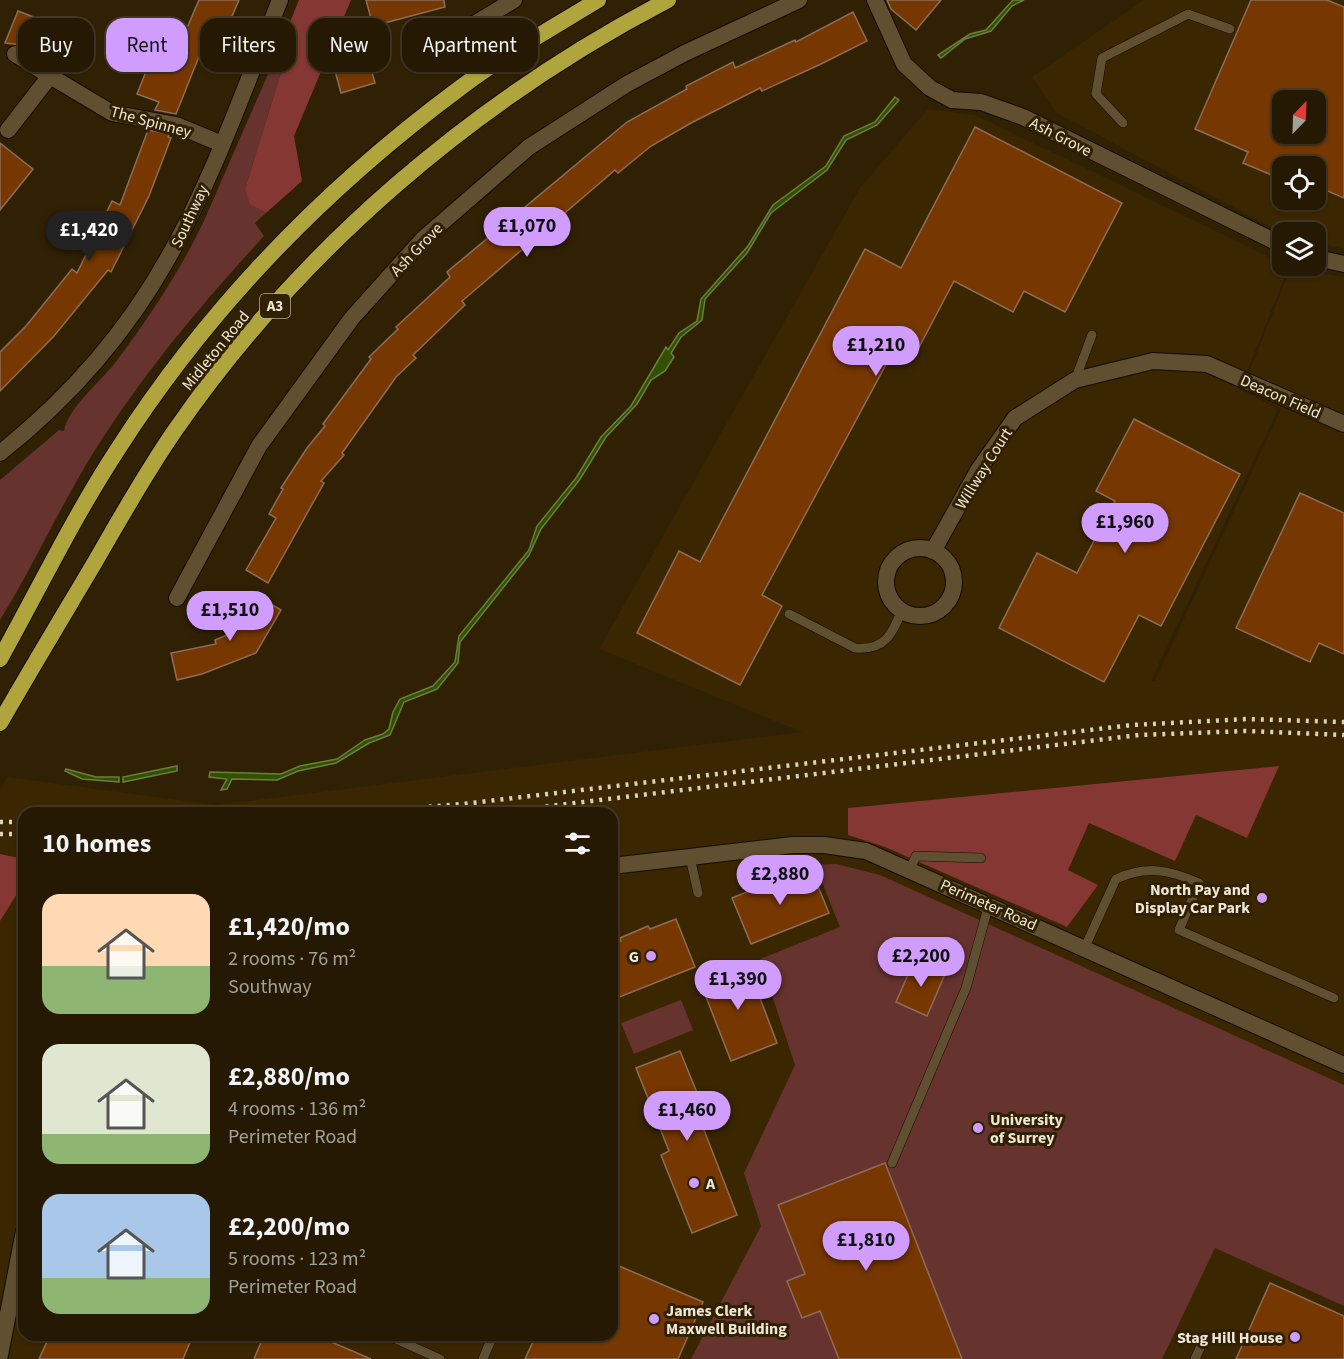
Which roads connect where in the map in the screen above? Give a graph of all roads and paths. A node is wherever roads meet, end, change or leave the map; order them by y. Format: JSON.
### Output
{"nodes":[{"id":1,"x":280,"y":0,"type":"edge"},
{"id":2,"x":514,"y":0,"type":"edge"},
{"id":3,"x":598,"y":0,"type":"edge"},
{"id":4,"x":668,"y":0,"type":"edge"},
{"id":5,"x":799,"y":0,"type":"edge"},
{"id":6,"x":875,"y":0,"type":"edge"},
{"id":7,"x":485,"y":18,"type":"edge"},
{"id":8,"x":1230,"y":29,"type":"dead end"},
{"id":9,"x":15,"y":54,"type":"dead end"},
{"id":10,"x":50,"y":76,"type":"junction"},
{"id":11,"x":1123,"y":123,"type":"dead end"},
{"id":12,"x":8,"y":130,"type":"dead end"},
{"id":13,"x":222,"y":144,"type":"junction"},
{"id":14,"x":1272,"y":240,"type":"edge"},
{"id":15,"x":1326,"y":260,"type":"edge"},
{"id":16,"x":1344,"y":264,"type":"edge"},
{"id":17,"x":1092,"y":335,"type":"dead end"},
{"id":18,"x":1218,"y":367,"type":"joint"},
{"id":19,"x":1075,"y":380,"type":"junction"},
{"id":20,"x":1344,"y":424,"type":"edge"},
{"id":21,"x":0,"y":453,"type":"edge"},
{"id":22,"x":933,"y":551,"type":"junction"},
{"id":23,"x":177,"y":598,"type":"dead end"},
{"id":24,"x":902,"y":610,"type":"junction"},
{"id":25,"x":789,"y":614,"type":"dead end"},
{"id":26,"x":0,"y":659,"type":"edge"},
{"id":27,"x":0,"y":723,"type":"edge"},
{"id":28,"x":690,"y":857,"type":"junction"},
{"id":29,"x":981,"y":858,"type":"dead end"},
{"id":30,"x":618,"y":865,"type":"edge"},
{"id":31,"x":910,"y":869,"type":"junction"},
{"id":32,"x":698,"y":893,"type":"dead end"},
{"id":33,"x":989,"y":904,"type":"junction"},
{"id":34,"x":1085,"y":947,"type":"junction"},
{"id":35,"x":1335,"y":998,"type":"dead end"},
{"id":36,"x":1344,"y":1065,"type":"edge"},
{"id":37,"x":892,"y":1163,"type":"dead end"},
{"id":38,"x":18,"y":1262,"type":"edge"},
{"id":39,"x":400,"y":1341,"type":"edge"},
{"id":40,"x":490,"y":1341,"type":"edge"},
{"id":41,"x":1201,"y":1346,"type":"dead end"},
{"id":42,"x":0,"y":1355,"type":"edge"},
{"id":43,"x":440,"y":1359,"type":"edge"},
{"id":44,"x":483,"y":1359,"type":"edge"},
{"id":45,"x":1194,"y":1359,"type":"edge"}],
"edges":[{"from":1,"to":13,"type":"street","name":"Southway"},
{"from":2,"to":7,"type":"street"},
{"from":3,"to":26,"type":"highway","name":"Midleton Road","number":"A3"},
{"from":4,"to":27,"type":"highway","name":"Midleton Road","number":"A3"},
{"from":5,"to":23,"type":"street","name":"Ash Grove"},
{"from":6,"to":14,"type":"street","name":"Ash Grove"},
{"from":8,"to":11,"type":"lane"},
{"from":9,"to":10,"type":"street","name":"The Spinney"},
{"from":10,"to":12,"type":"street"},
{"from":10,"to":13,"type":"street","name":"The Spinney"},
{"from":13,"to":21,"type":"street","name":"Southway"},
{"from":15,"to":16,"type":"street"},
{"from":17,"to":19,"type":"lane"},
{"from":18,"to":19,"type":"street","name":"Willway Court"},
{"from":18,"to":20,"type":"street","name":"Deacon Field"},
{"from":19,"to":22,"type":"street","name":"Willway Court"},
{"from":22,"to":24,"type":"street"},
{"from":22,"to":24,"type":"street"},
{"from":24,"to":25,"type":"lane"},
{"from":28,"to":30,"type":"street","name":"Perimeter Road"},
{"from":28,"to":31,"type":"street","name":"Perimeter Road"},
{"from":28,"to":32,"type":"lane"},
{"from":29,"to":31,"type":"lane"},
{"from":31,"to":33,"type":"street","name":"Perimeter Road"},
{"from":33,"to":34,"type":"street","name":"Perimeter Road"},
{"from":33,"to":37,"type":"lane"},
{"from":34,"to":35,"type":"lane"},
{"from":34,"to":36,"type":"street","name":"Perimeter Road"},
{"from":38,"to":42,"type":"street"},
{"from":39,"to":43,"type":"lane"},
{"from":40,"to":44,"type":"lane"},
{"from":41,"to":45,"type":"lane"}]}
